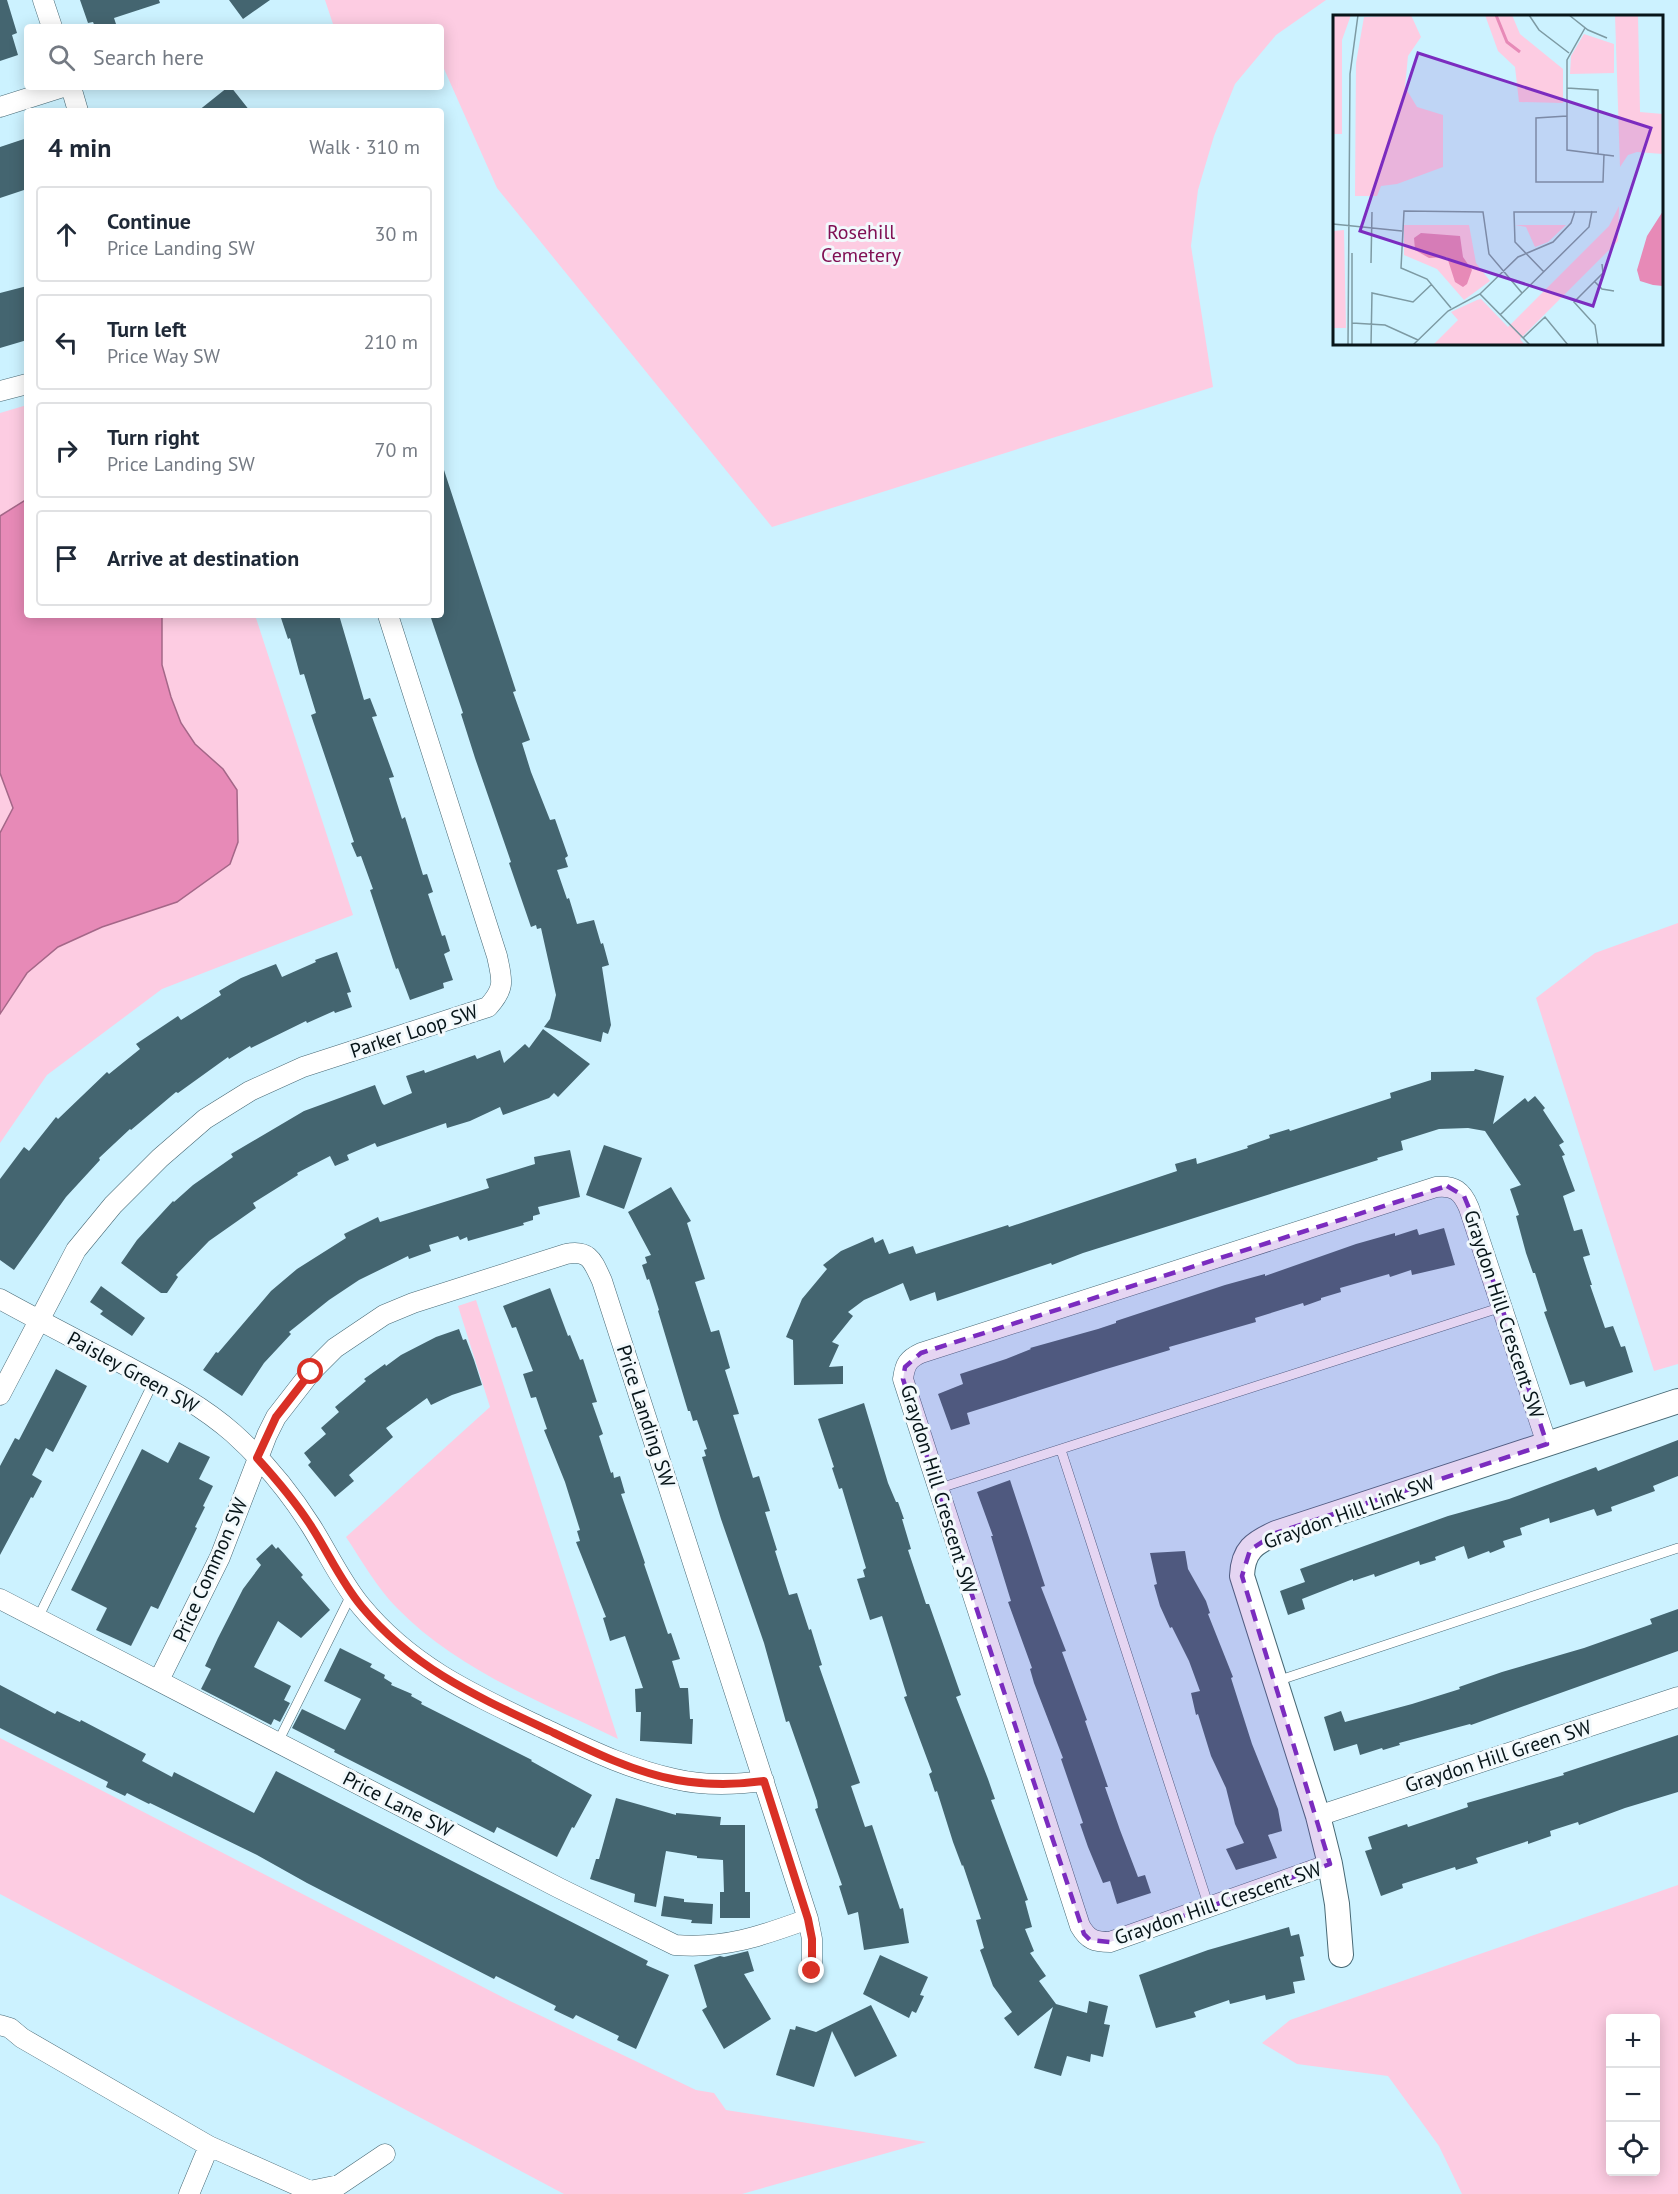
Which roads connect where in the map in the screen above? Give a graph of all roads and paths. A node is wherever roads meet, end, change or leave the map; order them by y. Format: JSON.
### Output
{"nodes":[{"id":1,"x":44,"y":0,"type":"edge"},
{"id":2,"x":51,"y":24,"type":"edge"},
{"id":3,"x":54,"y":90,"type":"edge"},
{"id":4,"x":72,"y":90,"type":"edge"},
{"id":5,"x":0,"y":107,"type":"edge"},
{"id":6,"x":77,"y":108,"type":"edge"},
{"id":7,"x":24,"y":385,"type":"edge"},
{"id":8,"x":0,"y":391,"type":"edge"},
{"id":9,"x":389,"y":618,"type":"edge"},
{"id":10,"x":0,"y":1299,"type":"edge"},
{"id":11,"x":1502,"y":1307,"type":"junction"},
{"id":12,"x":39,"y":1320,"type":"junction"},
{"id":13,"x":154,"y":1381,"type":"junction"},
{"id":14,"x":0,"y":1395,"type":"edge"},
{"id":15,"x":1678,"y":1401,"type":"edge"},
{"id":16,"x":1547,"y":1444,"type":"junction"},
{"id":17,"x":1061,"y":1450,"type":"junction"},
{"id":18,"x":257,"y":1458,"type":"junction"},
{"id":19,"x":937,"y":1489,"type":"junction"},
{"id":20,"x":1678,"y":1548,"type":"edge"},
{"id":21,"x":352,"y":1593,"type":"junction"},
{"id":22,"x":0,"y":1599,"type":"edge"},
{"id":23,"x":38,"y":1618,"type":"junction"},
{"id":24,"x":159,"y":1680,"type":"junction"},
{"id":25,"x":1275,"y":1682,"type":"junction"},
{"id":26,"x":1678,"y":1697,"type":"edge"},
{"id":27,"x":278,"y":1742,"type":"junction"},
{"id":28,"x":764,"y":1781,"type":"junction"},
{"id":29,"x":1318,"y":1816,"type":"junction"},
{"id":30,"x":1330,"y":1864,"type":"junction"},
{"id":31,"x":1209,"y":1907,"type":"junction"},
{"id":32,"x":808,"y":1919,"type":"junction"},
{"id":33,"x":1341,"y":1955,"type":"dead end"},
{"id":34,"x":812,"y":1971,"type":"dead end"},
{"id":35,"x":0,"y":2025,"type":"edge"},
{"id":36,"x":209,"y":2146,"type":"junction"},
{"id":37,"x":385,"y":2154,"type":"dead end"},
{"id":38,"x":189,"y":2194,"type":"edge"}],
"edges":[{"from":1,"to":2,"type":"street"},
{"from":3,"to":5,"type":"street"},
{"from":4,"to":6,"type":"street"},
{"from":7,"to":8,"type":"street"},
{"from":9,"to":12,"type":"street","name":"Parker Loop SW"},
{"from":10,"to":12,"type":"street","name":"Paisley Green SW"},
{"from":11,"to":16,"type":"street","name":"Graydon Hill Crescent SW"},
{"from":11,"to":17,"type":"lane"},
{"from":11,"to":19,"type":"street","name":"Graydon Hill Crescent SW"},
{"from":12,"to":13,"type":"street","name":"Paisley Green SW"},
{"from":12,"to":14,"type":"street","name":"Parker Loop SW"},
{"from":13,"to":18,"type":"street","name":"Paisley Green SW"},
{"from":13,"to":23,"type":"lane"},
{"from":15,"to":16,"type":"street","name":"Graydon Hill Link SW"},
{"from":16,"to":25,"type":"street","name":"Graydon Hill Link SW"},
{"from":17,"to":19,"type":"lane"},
{"from":17,"to":31,"type":"lane"},
{"from":18,"to":21,"type":"street","name":"Paisley Green SW"},
{"from":18,"to":24,"type":"street","name":"Price Common SW"},
{"from":18,"to":28,"type":"street","name":"Price Landing SW"},
{"from":19,"to":31,"type":"street","name":"Graydon Hill Crescent SW"},
{"from":20,"to":25,"type":"lane"},
{"from":21,"to":27,"type":"lane"},
{"from":21,"to":28,"type":"street","name":"Paisley Green SW"},
{"from":22,"to":23,"type":"street","name":"Price Lane SW"},
{"from":23,"to":24,"type":"street","name":"Price Lane SW"},
{"from":24,"to":27,"type":"street","name":"Price Lane SW"},
{"from":25,"to":29,"type":"street","name":"Graydon Hill Link SW"},
{"from":26,"to":29,"type":"street","name":"Graydon Hill Green SW"},
{"from":27,"to":32,"type":"street","name":"Price Lane SW"},
{"from":28,"to":32,"type":"street","name":"Price Landing SW"},
{"from":29,"to":30,"type":"street","name":"Graydon Hill Link SW"},
{"from":30,"to":31,"type":"street","name":"Graydon Hill Crescent SW"},
{"from":30,"to":33,"type":"street","name":"Graydon Hill Link SW"},
{"from":32,"to":34,"type":"street","name":"Price Landing SW"},
{"from":35,"to":36,"type":"street"},
{"from":36,"to":37,"type":"street"},
{"from":36,"to":38,"type":"street"}]}
